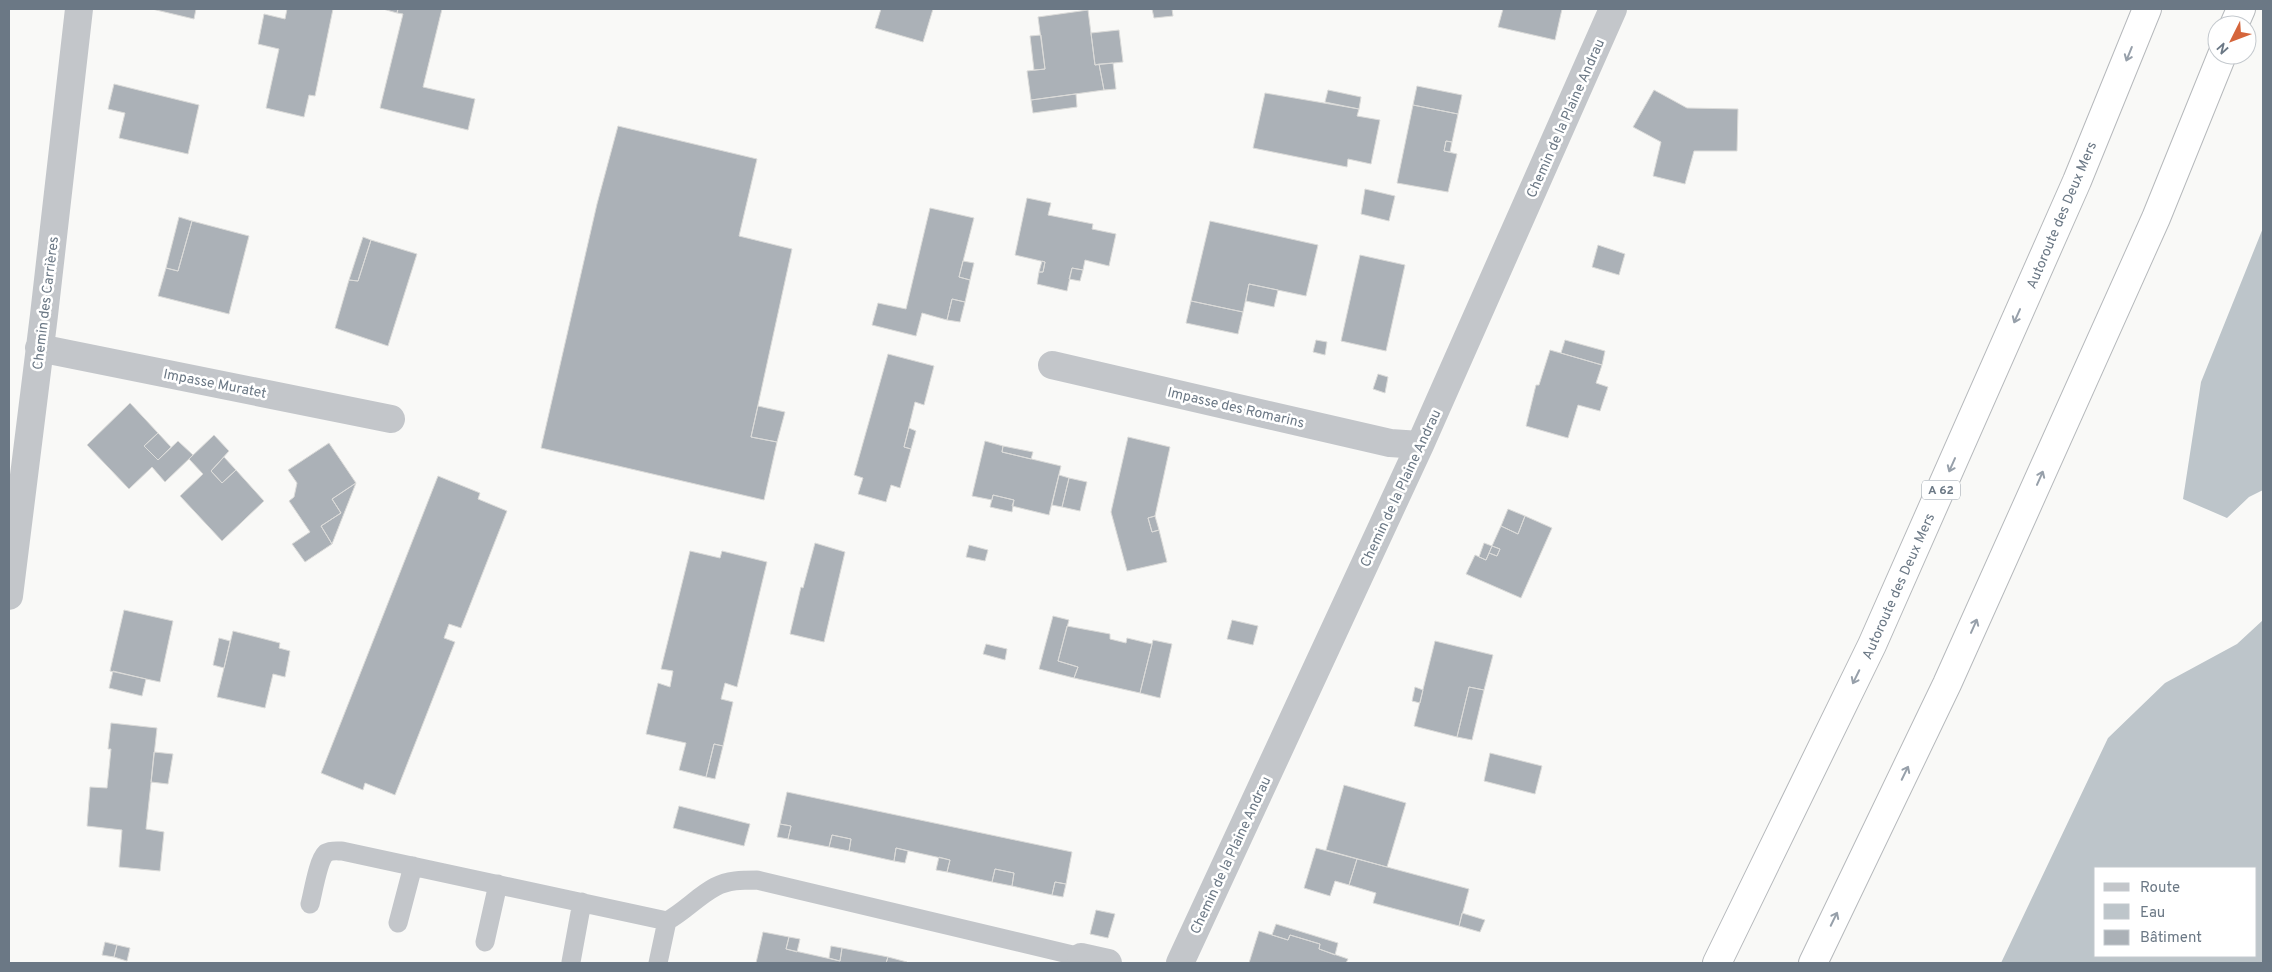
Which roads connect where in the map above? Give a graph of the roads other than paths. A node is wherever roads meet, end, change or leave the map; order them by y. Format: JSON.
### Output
{"nodes":[{"id":1,"x":79,"y":9,"type":"edge"},
{"id":2,"x":1613,"y":9,"type":"edge"},
{"id":3,"x":2147,"y":9,"type":"edge"},
{"id":4,"x":2218,"y":65,"type":"edge"},
{"id":5,"x":39,"y":348,"type":"junction"},
{"id":6,"x":1052,"y":365,"type":"dead end"},
{"id":7,"x":391,"y":419,"type":"dead end"},
{"id":8,"x":1420,"y":445,"type":"junction"},
{"id":9,"x":9,"y":596,"type":"edge"},
{"id":10,"x":413,"y":866,"type":"junction"},
{"id":11,"x":498,"y":884,"type":"junction"},
{"id":12,"x":582,"y":902,"type":"junction"},
{"id":13,"x":310,"y":904,"type":"dead end"},
{"id":14,"x":668,"y":921,"type":"junction"},
{"id":15,"x":398,"y":924,"type":"dead end"},
{"id":16,"x":485,"y":942,"type":"dead end"},
{"id":17,"x":1081,"y":957,"type":"joint"},
{"id":18,"x":571,"y":962,"type":"dead end"},
{"id":19,"x":658,"y":963,"type":"edge"},
{"id":20,"x":1108,"y":963,"type":"edge"},
{"id":21,"x":1180,"y":963,"type":"edge"},
{"id":22,"x":1716,"y":963,"type":"edge"},
{"id":23,"x":1812,"y":963,"type":"edge"}],
"edges":[{"from":1,"to":5,"type":"street","name":"Chemin des Carrières"},
{"from":2,"to":8,"type":"street","name":"Chemin de la Plaine Andrau"},
{"from":3,"to":22,"type":"highway","name":"Autoroute des Deux Mers","number":"A 62","one_way":true},
{"from":23,"to":4,"type":"highway","one_way":true},
{"from":5,"to":7,"type":"street","name":"Impasse Muratet"},
{"from":5,"to":9,"type":"street","name":"Chemin des Carrières"},
{"from":6,"to":8,"type":"street","name":"Impasse des Romarins"},
{"from":8,"to":21,"type":"street","name":"Chemin de la Plaine Andrau"},
{"from":10,"to":11,"type":"lane"},
{"from":10,"to":13,"type":"lane"},
{"from":10,"to":15,"type":"lane"},
{"from":11,"to":12,"type":"lane"},
{"from":11,"to":16,"type":"lane"},
{"from":12,"to":14,"type":"lane"},
{"from":12,"to":18,"type":"lane"},
{"from":14,"to":17,"type":"lane"},
{"from":14,"to":19,"type":"lane"},
{"from":17,"to":20,"type":"street"}]}
